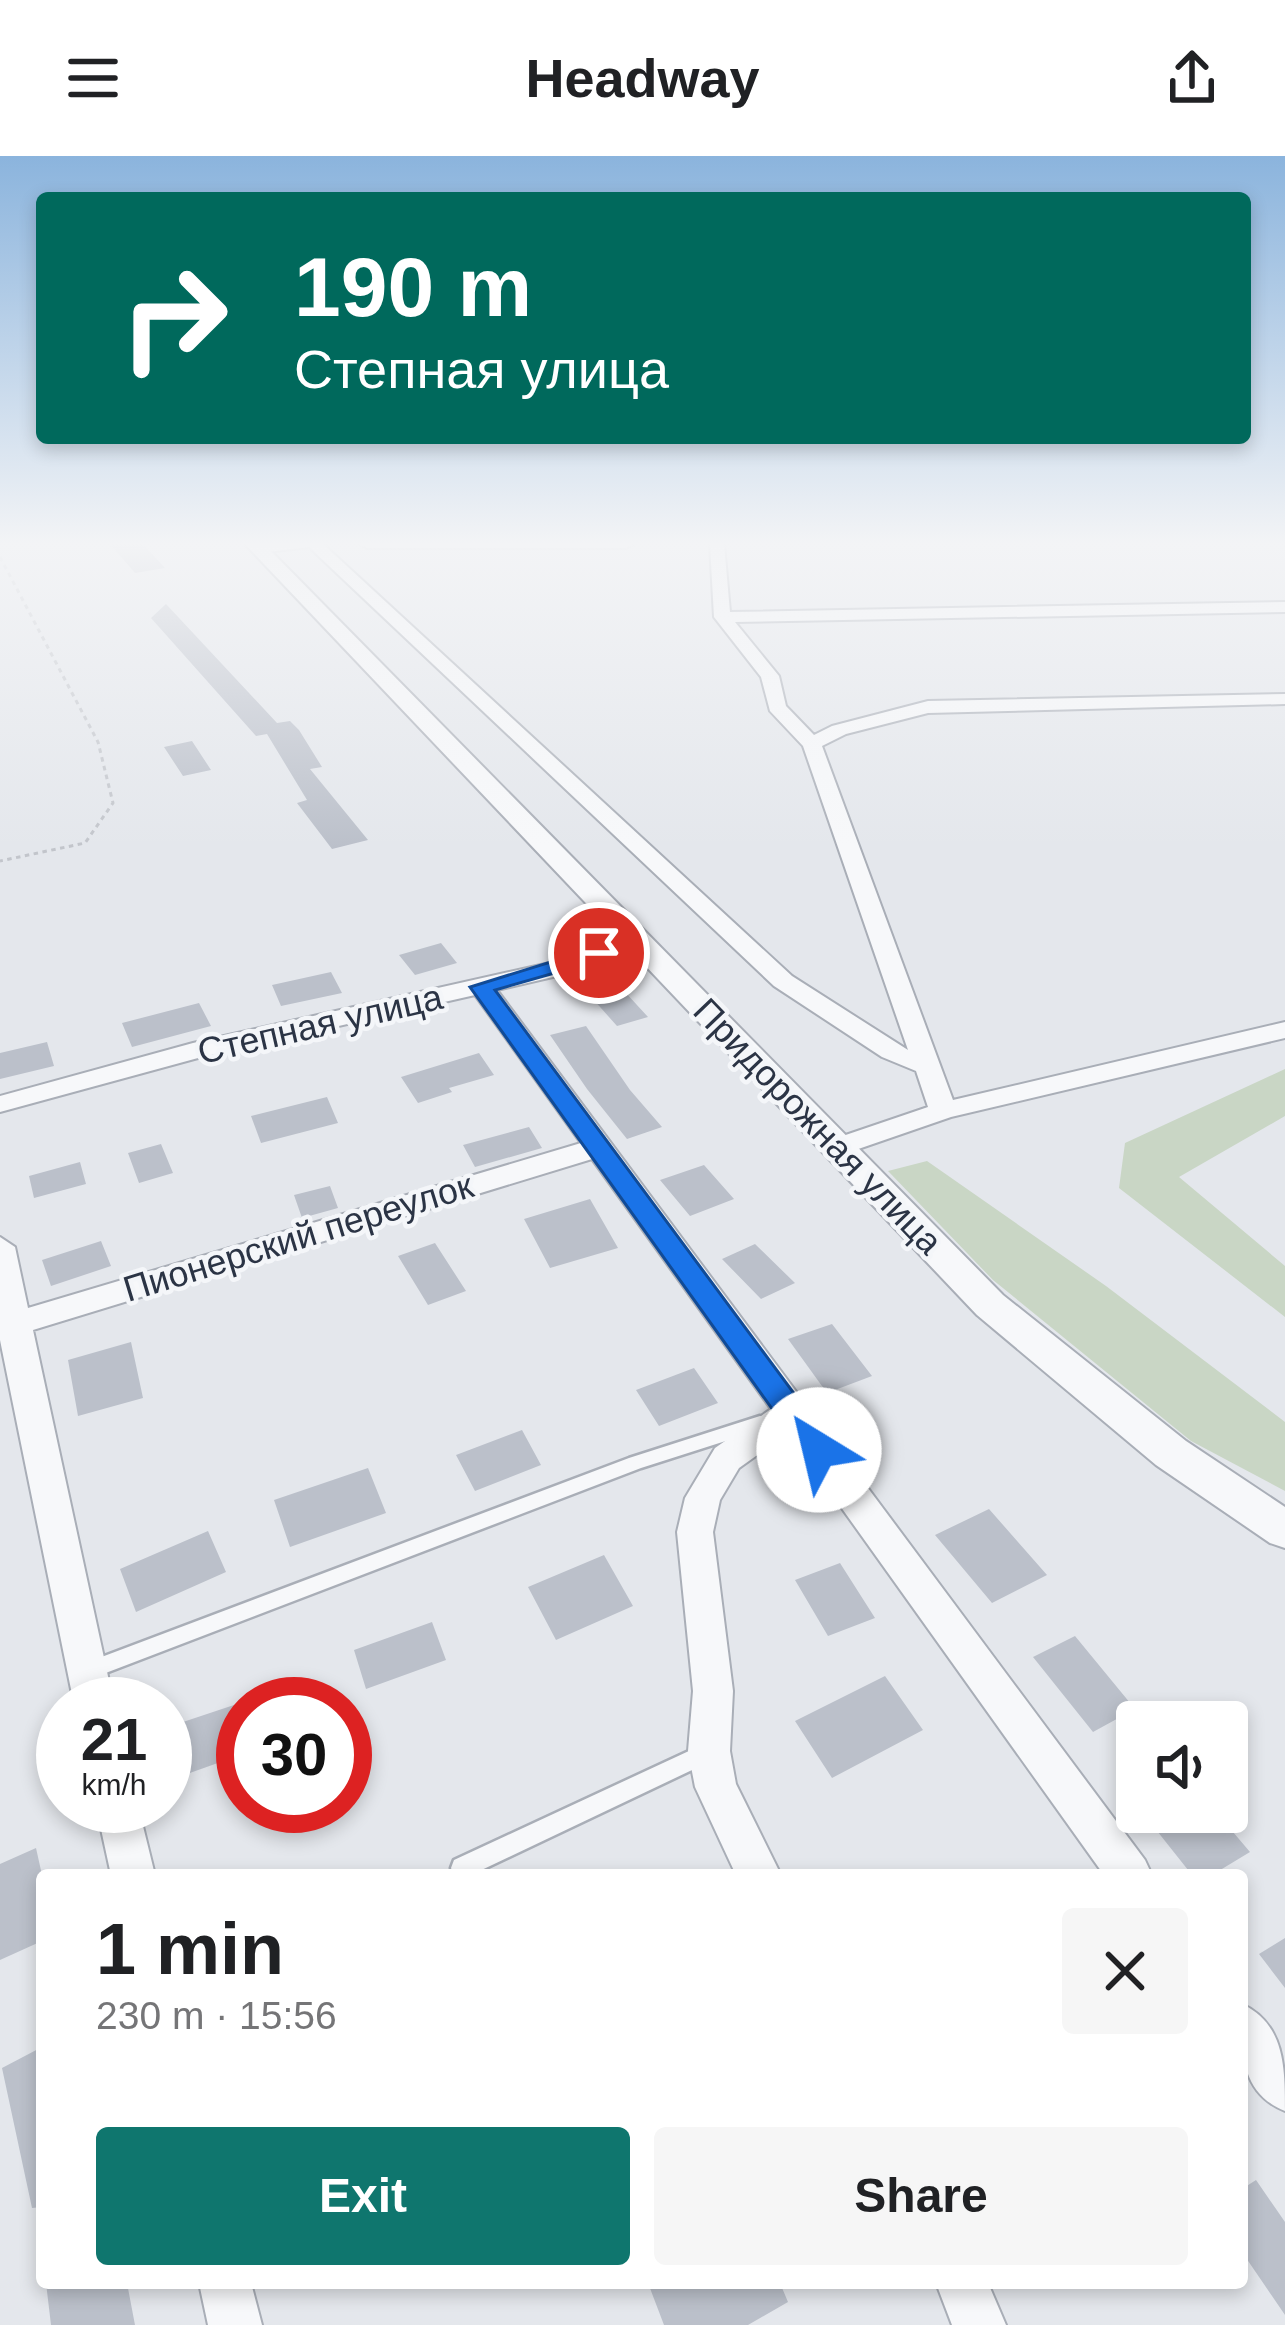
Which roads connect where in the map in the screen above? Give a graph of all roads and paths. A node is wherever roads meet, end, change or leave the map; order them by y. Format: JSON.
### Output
{"nodes":[{"id":1,"x":47,"y":645,"type":"edge"},
{"id":2,"x":352,"y":645,"type":"edge"},
{"id":3,"x":423,"y":645,"type":"edge"},
{"id":4,"x":745,"y":645,"type":"edge"},
{"id":5,"x":1285,"y":699,"type":"edge"},
{"id":6,"x":812,"y":744,"type":"junction"},
{"id":7,"x":0,"y":861,"type":"edge"},
{"id":8,"x":638,"y":939,"type":"junction"},
{"id":9,"x":482,"y":987,"type":"junction"},
{"id":10,"x":1285,"y":1030,"type":"edge"},
{"id":11,"x":926,"y":1066,"type":"junction"},
{"id":12,"x":0,"y":1104,"type":"edge"},
{"id":13,"x":943,"y":1111,"type":"junction"},
{"id":14,"x":838,"y":1147,"type":"junction"},
{"id":15,"x":596,"y":1148,"type":"junction"},
{"id":16,"x":0,"y":1247,"type":"edge"},
{"id":17,"x":8,"y":1326,"type":"edge"},
{"id":18,"x":791,"y":1413,"type":"junction"},
{"id":19,"x":1285,"y":1529,"type":"edge"},
{"id":20,"x":88,"y":1677,"type":"edge"},
{"id":21,"x":117,"y":1677,"type":"edge"},
{"id":22,"x":709,"y":1751,"type":"junction"},
{"id":23,"x":123,"y":1833,"type":"edge"},
{"id":24,"x":462,"y":1868,"type":"dead end"},
{"id":25,"x":132,"y":1869,"type":"edge"},
{"id":26,"x":757,"y":1869,"type":"edge"},
{"id":27,"x":1126,"y":1869,"type":"edge"},
{"id":28,"x":1248,"y":2036,"type":"edge"},
{"id":29,"x":1285,"y":2087,"type":"edge"},
{"id":30,"x":226,"y":2289,"type":"edge"},
{"id":31,"x":964,"y":2289,"type":"edge"},
{"id":32,"x":235,"y":2325,"type":"edge"},
{"id":33,"x":979,"y":2325,"type":"edge"}],
"edges":[{"from":1,"to":7,"type":"path"},
{"from":2,"to":8,"type":"street","name":"Придорожная улица"},
{"from":3,"to":11,"type":"street"},
{"from":4,"to":6,"type":"street"},
{"from":5,"to":6,"type":"street"},
{"from":6,"to":11,"type":"street"},
{"from":8,"to":9,"type":"street","name":"Степная улица"},
{"from":8,"to":14,"type":"street","name":"Придорожная улица"},
{"from":9,"to":12,"type":"street","name":"Степная улица"},
{"from":9,"to":15,"type":"street"},
{"from":10,"to":13,"type":"street"},
{"from":11,"to":13,"type":"street"},
{"from":13,"to":14,"type":"street"},
{"from":14,"to":19,"type":"street","name":"Придорожная улица"},
{"from":15,"to":17,"type":"street","name":"Пионерский переулок"},
{"from":15,"to":18,"type":"street"},
{"from":16,"to":17,"type":"street"},
{"from":17,"to":20,"type":"street"},
{"from":18,"to":21,"type":"lane"},
{"from":18,"to":22,"type":"street"},
{"from":18,"to":27,"type":"street"},
{"from":22,"to":24,"type":"lane"},
{"from":22,"to":26,"type":"street"},
{"from":23,"to":25,"type":"street"},
{"from":28,"to":29,"type":"street"},
{"from":30,"to":32,"type":"street"},
{"from":31,"to":33,"type":"street"}]}
